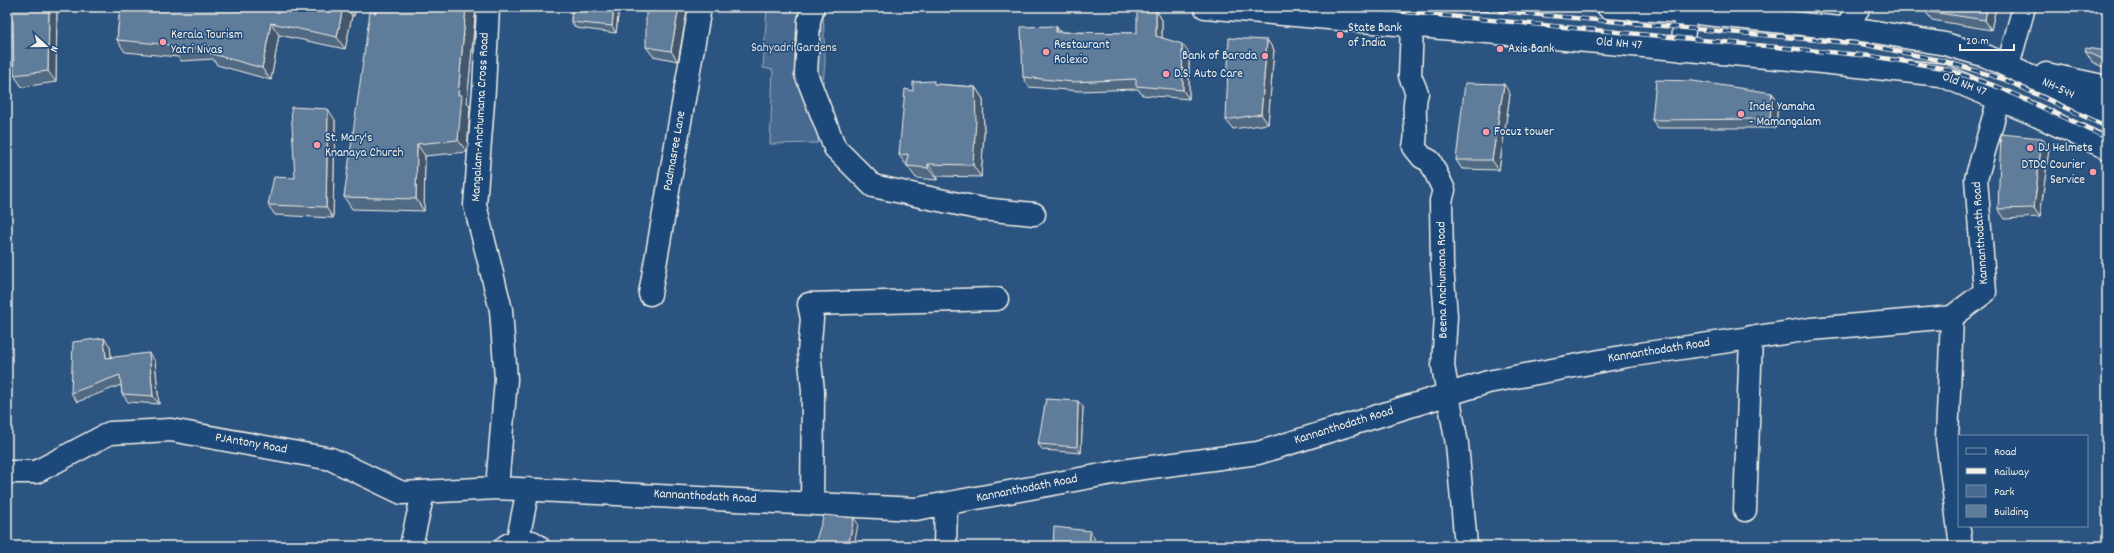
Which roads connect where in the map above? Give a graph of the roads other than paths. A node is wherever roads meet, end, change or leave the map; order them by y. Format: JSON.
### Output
{"nodes":[{"id":1,"x":488,"y":7,"type":"edge"},
{"id":2,"x":700,"y":7,"type":"edge"},
{"id":3,"x":814,"y":7,"type":"edge"},
{"id":4,"x":1205,"y":7,"type":"edge"},
{"id":5,"x":1608,"y":7,"type":"edge"},
{"id":6,"x":1859,"y":7,"type":"edge"},
{"id":7,"x":2024,"y":7,"type":"edge"},
{"id":8,"x":1686,"y":12,"type":"junction"},
{"id":9,"x":1412,"y":26,"type":"junction"},
{"id":10,"x":1846,"y":29,"type":"junction"},
{"id":11,"x":1682,"y":50,"type":"junction"},
{"id":12,"x":2008,"y":66,"type":"junction"},
{"id":13,"x":2107,"y":87,"type":"edge"},
{"id":14,"x":1999,"y":99,"type":"junction"},
{"id":15,"x":2107,"y":112,"type":"edge"},
{"id":16,"x":2107,"y":148,"type":"edge"},
{"id":17,"x":1034,"y":214,"type":"dead end"},
{"id":18,"x":650,"y":294,"type":"dead end"},
{"id":19,"x":997,"y":299,"type":"dead end"},
{"id":20,"x":1952,"y":317,"type":"junction"},
{"id":21,"x":1751,"y":337,"type":"junction"},
{"id":22,"x":1449,"y":394,"type":"junction"},
{"id":23,"x":7,"y":472,"type":"edge"},
{"id":24,"x":497,"y":488,"type":"junction"},
{"id":25,"x":528,"y":489,"type":"junction"},
{"id":26,"x":423,"y":493,"type":"junction"},
{"id":27,"x":812,"y":503,"type":"junction"},
{"id":28,"x":946,"y":504,"type":"junction"},
{"id":29,"x":1745,"y":510,"type":"dead end"},
{"id":30,"x":1958,"y":523,"type":"edge"},
{"id":31,"x":1959,"y":527,"type":"edge"},
{"id":32,"x":521,"y":544,"type":"edge"},
{"id":33,"x":411,"y":546,"type":"edge"},
{"id":34,"x":945,"y":546,"type":"edge"},
{"id":35,"x":1466,"y":546,"type":"edge"},
{"id":36,"x":1961,"y":546,"type":"edge"}],
"edges":[{"from":1,"to":24,"type":"street","name":"Mangalam-Anchumana Cross Road"},
{"from":2,"to":18,"type":"street","name":"Padmasree Lane"},
{"from":3,"to":17,"type":"street"},
{"from":4,"to":9,"type":"street","name":"Old NH 47"},
{"from":5,"to":8,"type":"street"},
{"from":6,"to":10,"type":"street"},
{"from":7,"to":12,"type":"street"},
{"from":8,"to":10,"type":"street"},
{"from":8,"to":11,"type":"street"},
{"from":9,"to":11,"type":"street","name":"Old NH 47"},
{"from":9,"to":22,"type":"street","name":"Beena Anchumana Road"},
{"from":10,"to":12,"type":"street"},
{"from":11,"to":14,"type":"street","name":"Old NH 47"},
{"from":12,"to":13,"type":"street"},
{"from":12,"to":15,"type":"street","name":"NH-544"},
{"from":14,"to":16,"type":"street","name":"Old NH 47"},
{"from":14,"to":20,"type":"street","name":"Kannanthodath Road"},
{"from":19,"to":27,"type":"street"},
{"from":20,"to":21,"type":"street","name":"Kannanthodath Road"},
{"from":20,"to":30,"type":"street"},
{"from":21,"to":22,"type":"street","name":"Kannanthodath Road"},
{"from":21,"to":29,"type":"street"},
{"from":22,"to":28,"type":"street","name":"Kannanthodath Road"},
{"from":22,"to":35,"type":"street","name":"Beena Anchumana Road"},
{"from":23,"to":26,"type":"street","name":"PJAntony Road"},
{"from":24,"to":25,"type":"street","name":"Kannanthodath Road"},
{"from":24,"to":26,"type":"street","name":"PJAntony Road"},
{"from":25,"to":27,"type":"street","name":"Kannanthodath Road"},
{"from":25,"to":32,"type":"street"},
{"from":26,"to":33,"type":"street"},
{"from":27,"to":28,"type":"street","name":"Kannanthodath Road"},
{"from":28,"to":34,"type":"street"},
{"from":31,"to":36,"type":"street"}]}
